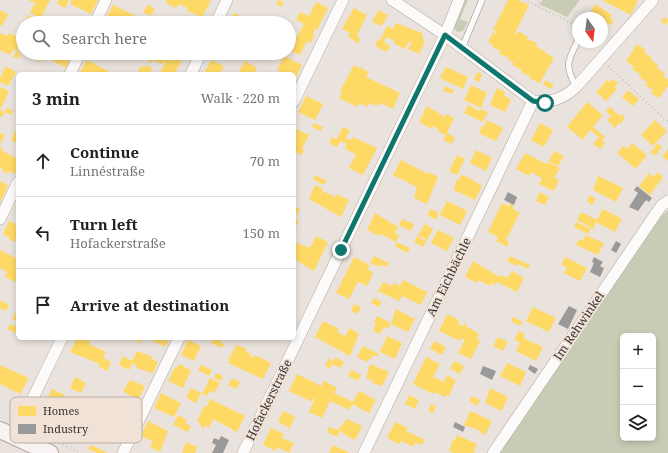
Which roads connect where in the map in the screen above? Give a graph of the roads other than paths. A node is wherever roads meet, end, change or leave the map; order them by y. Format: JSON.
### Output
{"nodes":[{"id":1,"x":106,"y":0,"type":"edge"},
{"id":2,"x":227,"y":0,"type":"edge"},
{"id":3,"x":343,"y":0,"type":"edge"},
{"id":4,"x":392,"y":0,"type":"edge"},
{"id":5,"x":459,"y":0,"type":"edge"},
{"id":6,"x":482,"y":0,"type":"edge"},
{"id":7,"x":653,"y":0,"type":"edge"},
{"id":8,"x":98,"y":16,"type":"edge"},
{"id":9,"x":219,"y":16,"type":"edge"},
{"id":10,"x":445,"y":35,"type":"junction"},
{"id":11,"x":462,"y":48,"type":"junction"},
{"id":12,"x":574,"y":48,"type":"edge"},
{"id":13,"x":77,"y":60,"type":"edge"},
{"id":14,"x":198,"y":60,"type":"edge"},
{"id":15,"x":71,"y":72,"type":"edge"},
{"id":16,"x":192,"y":72,"type":"edge"},
{"id":17,"x":576,"y":87,"type":"junction"},
{"id":18,"x":296,"y":97,"type":"edge"},
{"id":19,"x":533,"y":101,"type":"junction"},
{"id":20,"x":16,"y":186,"type":"edge"},
{"id":21,"x":668,"y":201,"type":"edge"},
{"id":22,"x":0,"y":219,"type":"edge"},
{"id":23,"x":61,"y":340,"type":"edge"},
{"id":24,"x":178,"y":340,"type":"edge"},
{"id":25,"x":28,"y":397,"type":"edge"},
{"id":26,"x":142,"y":414,"type":"edge"},
{"id":27,"x":27,"y":443,"type":"edge"},
{"id":28,"x":128,"y":443,"type":"edge"},
{"id":29,"x":50,"y":453,"type":"edge"},
{"id":30,"x":123,"y":453,"type":"edge"},
{"id":31,"x":243,"y":453,"type":"edge"},
{"id":32,"x":364,"y":453,"type":"edge"},
{"id":33,"x":493,"y":453,"type":"edge"}],
"edges":[{"from":1,"to":8,"type":"street"},
{"from":2,"to":9,"type":"street"},
{"from":3,"to":18,"type":"street"},
{"from":4,"to":10,"type":"street"},
{"from":5,"to":10,"type":"street","name":"Hofackerstraße"},
{"from":6,"to":11,"type":"lane"},
{"from":7,"to":17,"type":"street"},
{"from":10,"to":11,"type":"street"},
{"from":10,"to":31,"type":"street","name":"Hofackerstraße"},
{"from":11,"to":19,"type":"street"},
{"from":12,"to":17,"type":"lane"},
{"from":13,"to":15,"type":"street"},
{"from":14,"to":16,"type":"street"},
{"from":17,"to":19,"type":"street"},
{"from":19,"to":32,"type":"street","name":"Am Eichbächle"},
{"from":20,"to":22,"type":"street"},
{"from":21,"to":33,"type":"street","name":"Im Rehwinkel"},
{"from":23,"to":25,"type":"street"},
{"from":24,"to":26,"type":"street"},
{"from":27,"to":29,"type":"main road"},
{"from":28,"to":30,"type":"street"}]}
